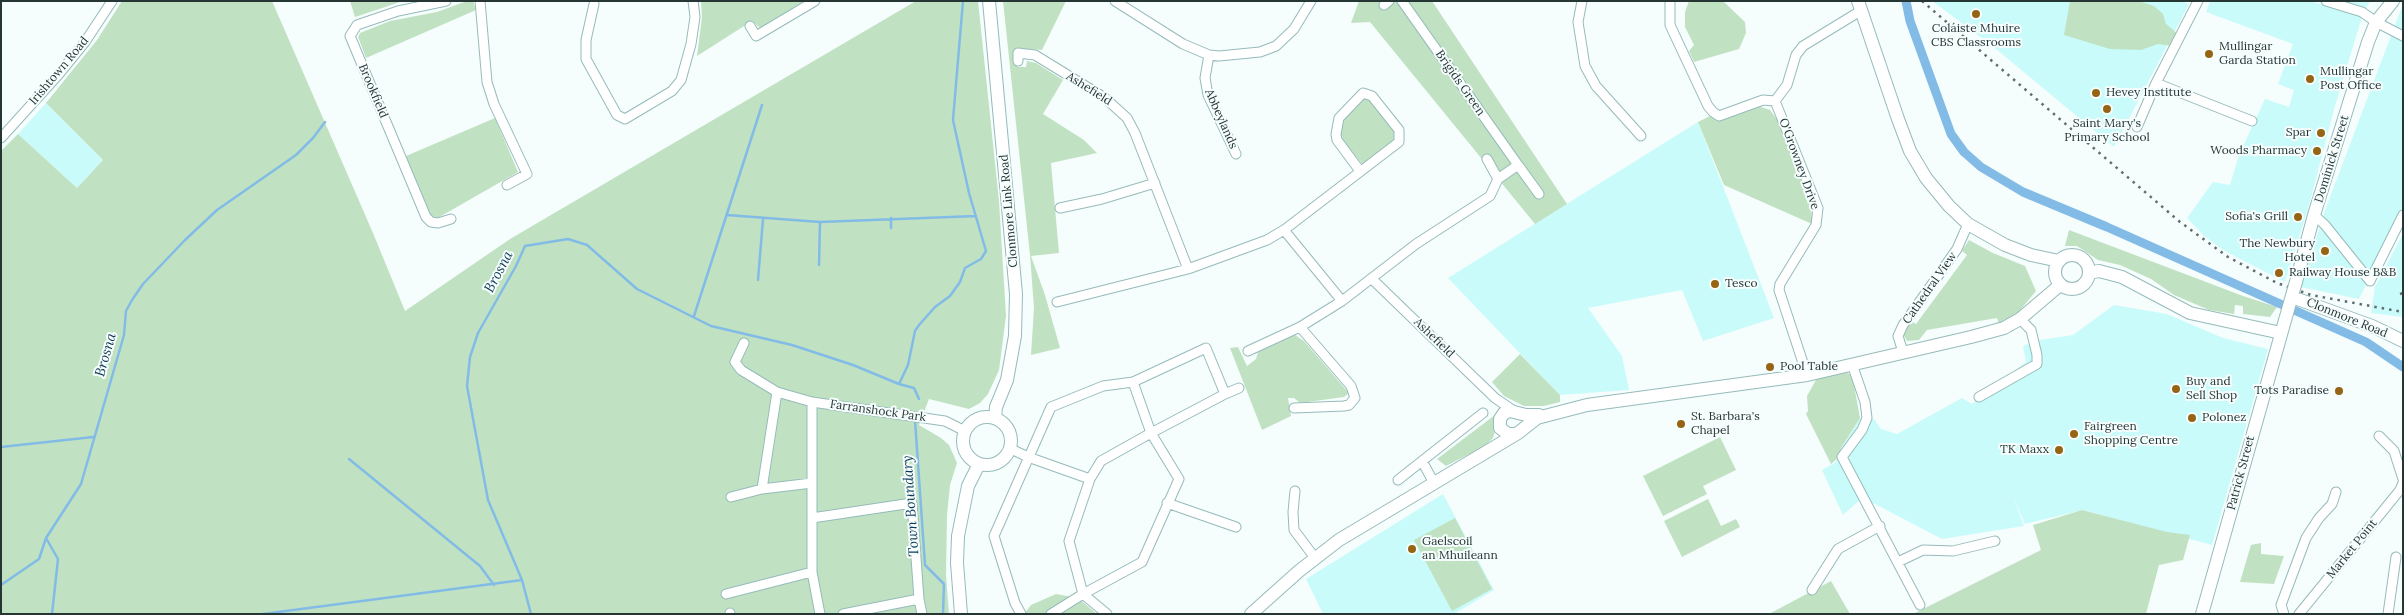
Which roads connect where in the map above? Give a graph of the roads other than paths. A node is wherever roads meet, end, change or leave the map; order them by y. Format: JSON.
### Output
{"nodes":[{"id":1,"x":112,"y":1,"type":"edge"},
{"id":2,"x":446,"y":1,"type":"edge"},
{"id":3,"x":480,"y":1,"type":"edge"},
{"id":4,"x":693,"y":1,"type":"edge"},
{"id":5,"x":814,"y":1,"type":"edge"},
{"id":6,"x":988,"y":1,"type":"edge"},
{"id":7,"x":1115,"y":1,"type":"edge"},
{"id":8,"x":1311,"y":1,"type":"edge"},
{"id":9,"x":1402,"y":1,"type":"edge"},
{"id":10,"x":1582,"y":1,"type":"edge"},
{"id":11,"x":1670,"y":1,"type":"edge"},
{"id":12,"x":2198,"y":1,"type":"edge"},
{"id":13,"x":2326,"y":1,"type":"edge"},
{"id":14,"x":2393,"y":1,"type":"edge"},
{"id":15,"x":594,"y":4,"type":"dead end"},
{"id":16,"x":1860,"y":6,"type":"edge"},
{"id":17,"x":2376,"y":22,"type":"junction"},
{"id":18,"x":750,"y":26,"type":"dead end"},
{"id":19,"x":2403,"y":36,"type":"edge"},
{"id":20,"x":1209,"y":55,"type":"junction"},
{"id":21,"x":1018,"y":61,"type":"dead end"},
{"id":22,"x":2156,"y":83,"type":"junction"},
{"id":23,"x":1776,"y":101,"type":"junction"},
{"id":24,"x":2252,"y":121,"type":"dead end"},
{"id":25,"x":2137,"y":127,"type":"dead end"},
{"id":26,"x":1641,"y":136,"type":"dead end"},
{"id":27,"x":1,"y":138,"type":"edge"},
{"id":28,"x":1236,"y":154,"type":"dead end"},
{"id":29,"x":1487,"y":159,"type":"dead end"},
{"id":30,"x":1518,"y":165,"type":"junction"},
{"id":31,"x":1360,"y":171,"type":"junction"},
{"id":32,"x":1498,"y":179,"type":"junction"},
{"id":33,"x":1155,"y":183,"type":"junction"},
{"id":34,"x":507,"y":185,"type":"dead end"},
{"id":35,"x":1539,"y":194,"type":"dead end"},
{"id":36,"x":1060,"y":208,"type":"dead end"},
{"id":37,"x":2314,"y":215,"type":"junction"},
{"id":38,"x":2403,"y":215,"type":"edge"},
{"id":39,"x":451,"y":219,"type":"dead end"},
{"id":40,"x":1968,"y":224,"type":"junction"},
{"id":41,"x":1284,"y":230,"type":"junction"},
{"id":42,"x":2059,"y":261,"type":"junction"},
{"id":43,"x":1188,"y":269,"type":"junction"},
{"id":44,"x":2089,"y":273,"type":"junction"},
{"id":45,"x":1372,"y":279,"type":"junction"},
{"id":46,"x":2060,"y":284,"type":"junction"},
{"id":47,"x":2293,"y":292,"type":"junction"},
{"id":48,"x":1342,"y":300,"type":"junction"},
{"id":49,"x":1057,"y":302,"type":"dead end"},
{"id":50,"x":2020,"y":319,"type":"junction"},
{"id":51,"x":1300,"y":327,"type":"junction"},
{"id":52,"x":2280,"y":333,"type":"junction"},
{"id":53,"x":2403,"y":342,"type":"edge"},
{"id":54,"x":744,"y":343,"type":"dead end"},
{"id":55,"x":1248,"y":351,"type":"dead end"},
{"id":56,"x":1903,"y":352,"type":"junction"},
{"id":57,"x":1852,"y":364,"type":"junction"},
{"id":58,"x":1807,"y":375,"type":"junction"},
{"id":59,"x":1132,"y":382,"type":"junction"},
{"id":60,"x":1239,"y":388,"type":"dead end"},
{"id":61,"x":777,"y":392,"type":"junction"},
{"id":62,"x":1224,"y":394,"type":"junction"},
{"id":63,"x":1978,"y":397,"type":"dead end"},
{"id":64,"x":1495,"y":398,"type":"junction"},
{"id":65,"x":812,"y":402,"type":"junction"},
{"id":66,"x":1294,"y":408,"type":"dead end"},
{"id":67,"x":1516,"y":412,"type":"junction"},
{"id":68,"x":1483,"y":413,"type":"dead end"},
{"id":69,"x":1546,"y":414,"type":"junction"},
{"id":70,"x":995,"y":418,"type":"junction"},
{"id":71,"x":1500,"y":424,"type":"junction"},
{"id":72,"x":965,"y":431,"type":"junction"},
{"id":73,"x":1518,"y":432,"type":"junction"},
{"id":74,"x":1151,"y":433,"type":"junction"},
{"id":75,"x":2378,"y":436,"type":"dead end"},
{"id":76,"x":1014,"y":450,"type":"junction"},
{"id":77,"x":1477,"y":456,"type":"junction"},
{"id":78,"x":1028,"y":457,"type":"junction"},
{"id":79,"x":1422,"y":462,"type":"junction"},
{"id":80,"x":979,"y":464,"type":"junction"},
{"id":81,"x":1090,"y":479,"type":"junction"},
{"id":82,"x":2403,"y":479,"type":"edge"},
{"id":83,"x":1398,"y":480,"type":"dead end"},
{"id":84,"x":2403,"y":482,"type":"edge"},
{"id":85,"x":812,"y":483,"type":"junction"},
{"id":86,"x":1434,"y":483,"type":"junction"},
{"id":87,"x":762,"y":489,"type":"junction"},
{"id":88,"x":1295,"y":491,"type":"dead end"},
{"id":89,"x":2336,"y":492,"type":"dead end"},
{"id":90,"x":731,"y":497,"type":"dead end"},
{"id":91,"x":1167,"y":503,"type":"junction"},
{"id":92,"x":812,"y":518,"type":"junction"},
{"id":93,"x":1880,"y":526,"type":"junction"},
{"id":94,"x":1236,"y":527,"type":"dead end"},
{"id":95,"x":1995,"y":541,"type":"dead end"},
{"id":96,"x":2396,"y":557,"type":"dead end"},
{"id":97,"x":1315,"y":558,"type":"junction"},
{"id":98,"x":1898,"y":562,"type":"junction"},
{"id":99,"x":812,"y":572,"type":"junction"},
{"id":100,"x":1812,"y":590,"type":"dead end"},
{"id":101,"x":726,"y":594,"type":"dead end"},
{"id":102,"x":1083,"y":594,"type":"junction"},
{"id":103,"x":919,"y":599,"type":"junction"},
{"id":104,"x":1920,"y":605,"type":"dead end"},
{"id":105,"x":820,"y":614,"type":"edge"},
{"id":106,"x":843,"y":614,"type":"edge"},
{"id":107,"x":922,"y":614,"type":"edge"},
{"id":108,"x":961,"y":614,"type":"edge"},
{"id":109,"x":1021,"y":614,"type":"edge"},
{"id":110,"x":1051,"y":614,"type":"edge"},
{"id":111,"x":1107,"y":614,"type":"edge"},
{"id":112,"x":1250,"y":614,"type":"edge"},
{"id":113,"x":2202,"y":614,"type":"edge"},
{"id":114,"x":2284,"y":614,"type":"edge"},
{"id":115,"x":2299,"y":614,"type":"edge"},
{"id":116,"x":2388,"y":614,"type":"edge"}],
"edges":[{"from":1,"to":27,"type":"street","name":"Irishtown Road"},
{"from":2,"to":39,"type":"street","name":"Brookfield"},
{"from":3,"to":34,"type":"street"},
{"from":4,"to":15,"type":"street"},
{"from":5,"to":18,"type":"street"},
{"from":6,"to":70,"type":"street","name":"Clonmore Link Road"},
{"from":7,"to":20,"type":"street"},
{"from":8,"to":20,"type":"street"},
{"from":9,"to":30,"type":"street","name":"Brigids Green"},
{"from":10,"to":26,"type":"street"},
{"from":11,"to":23,"type":"street"},
{"from":12,"to":22,"type":"street"},
{"from":13,"to":17,"type":"street"},
{"from":14,"to":17,"type":"street"},
{"from":16,"to":23,"type":"street"},
{"from":16,"to":40,"type":"street"},
{"from":17,"to":19,"type":"street"},
{"from":17,"to":37,"type":"street","name":"Dominick Street"},
{"from":20,"to":28,"type":"street","name":"Abbeylands"},
{"from":21,"to":33,"type":"street","name":"Ashefield"},
{"from":22,"to":24,"type":"street"},
{"from":22,"to":25,"type":"street"},
{"from":23,"to":58,"type":"street","name":"O'Growney Drive"},
{"from":29,"to":32,"type":"street"},
{"from":30,"to":32,"type":"street"},
{"from":30,"to":35,"type":"street","name":"Brigids Green"},
{"from":31,"to":31,"type":"street"},
{"from":31,"to":41,"type":"street"},
{"from":32,"to":45,"type":"street"},
{"from":33,"to":36,"type":"street"},
{"from":33,"to":43,"type":"street","name":"Ashefield"},
{"from":37,"to":38,"type":"street"},
{"from":37,"to":47,"type":"street","name":"Dominick Street"},
{"from":40,"to":42,"type":"street"},
{"from":40,"to":56,"type":"street","name":"Cathedral View"},
{"from":41,"to":43,"type":"street"},
{"from":41,"to":48,"type":"street"},
{"from":42,"to":44,"type":"street"},
{"from":42,"to":46,"type":"street"},
{"from":43,"to":49,"type":"street"},
{"from":44,"to":46,"type":"street"},
{"from":44,"to":52,"type":"street"},
{"from":45,"to":48,"type":"street"},
{"from":45,"to":64,"type":"street","name":"Ashefield"},
{"from":46,"to":50,"type":"street"},
{"from":47,"to":52,"type":"street","name":"Dominick Street"},
{"from":47,"to":53,"type":"street","name":"Clonmore Road"},
{"from":48,"to":51,"type":"street"},
{"from":50,"to":56,"type":"street"},
{"from":50,"to":63,"type":"street"},
{"from":51,"to":55,"type":"street"},
{"from":51,"to":66,"type":"street"},
{"from":52,"to":113,"type":"street","name":"Patrick Street"},
{"from":54,"to":61,"type":"street","name":"Farranshock Park"},
{"from":56,"to":57,"type":"street"},
{"from":57,"to":58,"type":"street"},
{"from":57,"to":93,"type":"street"},
{"from":58,"to":69,"type":"street"},
{"from":59,"to":62,"type":"street"},
{"from":59,"to":74,"type":"street"},
{"from":59,"to":78,"type":"street"},
{"from":60,"to":62,"type":"street"},
{"from":61,"to":65,"type":"street","name":"Farranshock Park"},
{"from":61,"to":87,"type":"street"},
{"from":62,"to":74,"type":"street"},
{"from":64,"to":67,"type":"street","name":"Ashefield"},
{"from":64,"to":71,"type":"street"},
{"from":65,"to":72,"type":"street","name":"Farranshock Park"},
{"from":65,"to":85,"type":"street","name":"Farranshock Park"},
{"from":67,"to":69,"type":"street"},
{"from":67,"to":71,"type":"street"},
{"from":67,"to":73,"type":"street"},
{"from":68,"to":79,"type":"street"},
{"from":69,"to":73,"type":"street"},
{"from":70,"to":72,"type":"street"},
{"from":70,"to":76,"type":"street"},
{"from":71,"to":73,"type":"street"},
{"from":71,"to":77,"type":"street"},
{"from":72,"to":80,"type":"street"},
{"from":73,"to":77,"type":"street"},
{"from":74,"to":81,"type":"street"},
{"from":74,"to":91,"type":"street"},
{"from":75,"to":82,"type":"street"},
{"from":76,"to":78,"type":"street"},
{"from":76,"to":80,"type":"street"},
{"from":77,"to":86,"type":"street"},
{"from":78,"to":81,"type":"street"},
{"from":78,"to":109,"type":"street"},
{"from":79,"to":83,"type":"street"},
{"from":79,"to":86,"type":"street"},
{"from":80,"to":108,"type":"street"},
{"from":81,"to":102,"type":"street"},
{"from":84,"to":115,"type":"street","name":"Market Point"},
{"from":85,"to":87,"type":"street"},
{"from":85,"to":92,"type":"street","name":"Farranshock Park"},
{"from":86,"to":97,"type":"street"},
{"from":87,"to":90,"type":"street"},
{"from":88,"to":97,"type":"street"},
{"from":89,"to":114,"type":"street"},
{"from":91,"to":94,"type":"street"},
{"from":91,"to":102,"type":"street"},
{"from":92,"to":99,"type":"street","name":"Farranshock Park"},
{"from":92,"to":103,"type":"street"},
{"from":93,"to":98,"type":"street"},
{"from":93,"to":100,"type":"street"},
{"from":95,"to":98,"type":"street"},
{"from":96,"to":116,"type":"street"},
{"from":97,"to":112,"type":"street"},
{"from":98,"to":104,"type":"street"},
{"from":99,"to":101,"type":"street"},
{"from":99,"to":105,"type":"street","name":"Farranshock Park"},
{"from":102,"to":110,"type":"street"},
{"from":102,"to":111,"type":"street"},
{"from":103,"to":106,"type":"street"},
{"from":103,"to":107,"type":"street"}]}
